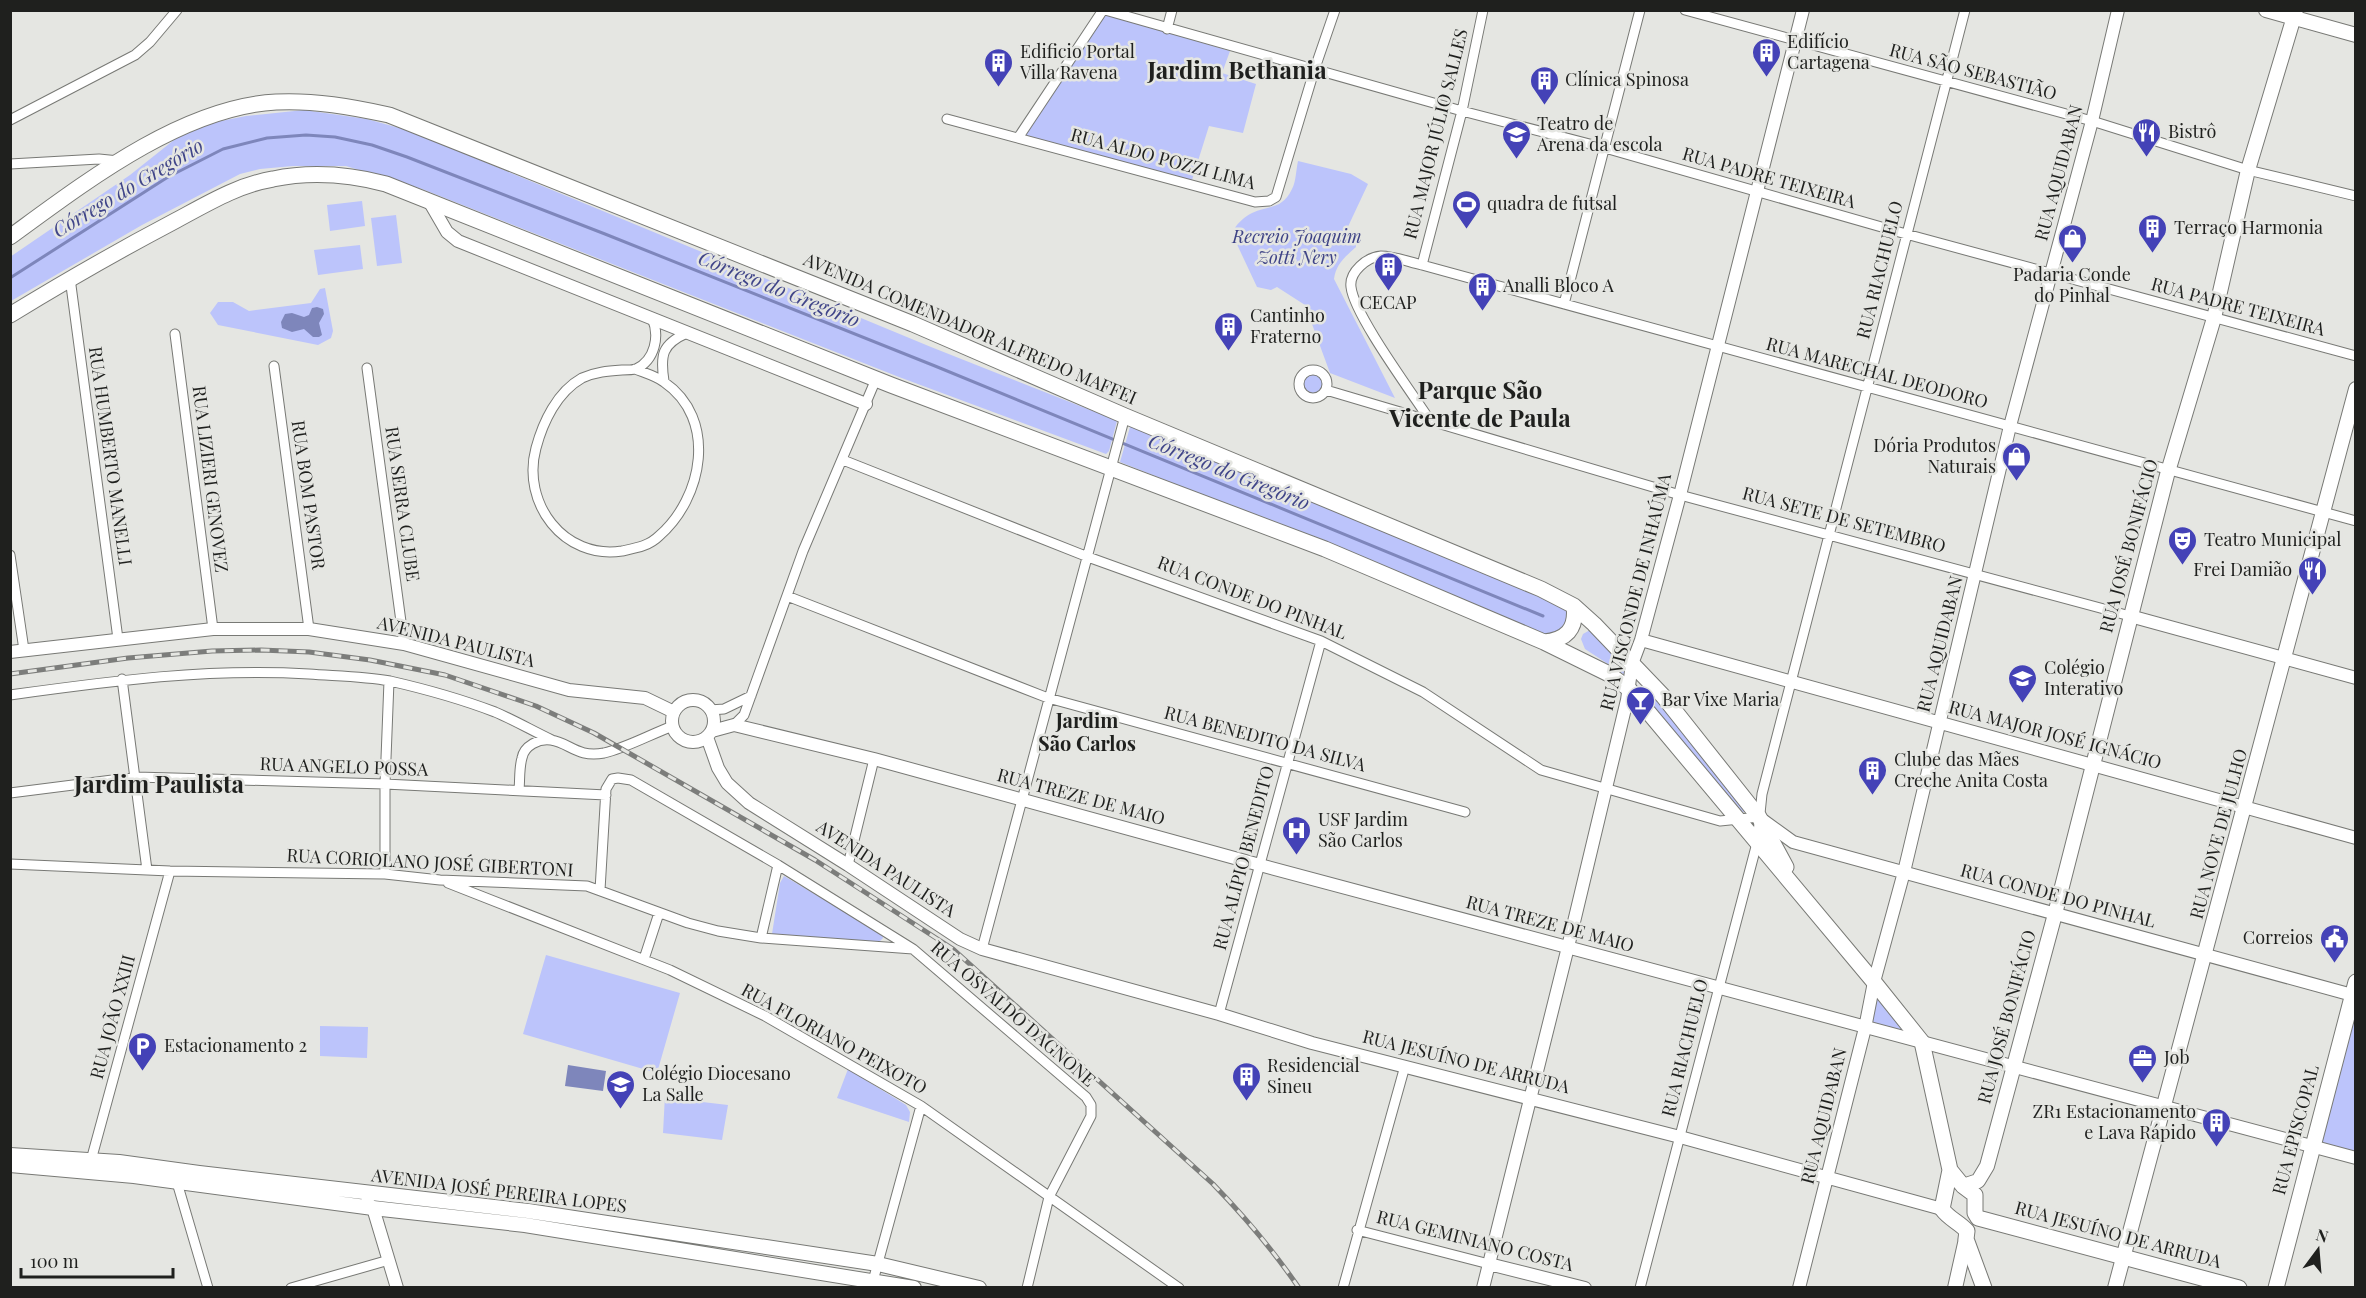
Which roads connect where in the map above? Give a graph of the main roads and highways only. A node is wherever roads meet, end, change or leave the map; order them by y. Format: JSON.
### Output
{"nodes":[{"id":1,"x":2266,"y":10,"type":"edge"},
{"id":2,"x":2295,"y":15,"type":"edge"},
{"id":3,"x":2355,"y":35,"type":"edge"},
{"id":4,"x":10,"y":237,"type":"edge"},
{"id":5,"x":10,"y":315,"type":"edge"},
{"id":6,"x":2355,"y":389,"type":"edge"},
{"id":7,"x":1574,"y":606,"type":"junction"},
{"id":8,"x":1594,"y":624,"type":"junction"},
{"id":9,"x":1544,"y":642,"type":"junction"},
{"id":10,"x":1578,"y":658,"type":"junction"},
{"id":11,"x":1802,"y":895,"type":"junction"},
{"id":12,"x":2354,"y":991,"type":"edge"},
{"id":13,"x":10,"y":1155,"type":"edge"},
{"id":14,"x":10,"y":1165,"type":"edge"},
{"id":15,"x":89,"y":1166,"type":"junction"},
{"id":16,"x":1950,"y":1170,"type":"junction"},
{"id":17,"x":177,"y":1176,"type":"junction"},
{"id":18,"x":1963,"y":1186,"type":"junction"},
{"id":19,"x":1947,"y":1193,"type":"junction"},
{"id":20,"x":528,"y":1211,"type":"junction"},
{"id":21,"x":525,"y":1225,"type":"junction"},
{"id":22,"x":1966,"y":1239,"type":"junction"},
{"id":23,"x":2122,"y":1257,"type":"junction"},
{"id":24,"x":914,"y":1287,"type":"edge"},
{"id":25,"x":979,"y":1287,"type":"edge"},
{"id":26,"x":1955,"y":1287,"type":"edge"},
{"id":27,"x":1984,"y":1287,"type":"edge"},
{"id":28,"x":2115,"y":1287,"type":"edge"},
{"id":29,"x":2240,"y":1287,"type":"edge"},
{"id":30,"x":2276,"y":1287,"type":"edge"}],
"edges":[{"from":1,"to":2,"type":"main road"},
{"from":2,"to":3,"type":"main road"},
{"from":2,"to":18,"type":"main road","name":"RUA JOSÉ BONIFÁCIO"},
{"from":4,"to":7,"type":"main road","name":"AVENIDA COMENDADOR ALFREDO MAFFEI"},
{"from":5,"to":9,"type":"main road","name":"AVENIDA COMENDADOR ALFREDO MAFFEI"},
{"from":6,"to":23,"type":"main road","name":"RUA NOVE DE JULHO"},
{"from":7,"to":8,"type":"main road","name":"AVENIDA COMENDADOR ALFREDO MAFFEI"},
{"from":7,"to":9,"type":"main road"},
{"from":8,"to":10,"type":"main road"},
{"from":8,"to":11,"type":"main road","name":"AVENIDA COMENDADOR ALFREDO MAFFEI"},
{"from":9,"to":10,"type":"main road","name":"AVENIDA COMENDADOR ALFREDO MAFFEI"},
{"from":10,"to":11,"type":"main road","name":"AVENIDA COMENDADOR ALFREDO MAFFEI"},
{"from":11,"to":16,"type":"main road","name":"AVENIDA COMENDADOR ALFREDO MAFFEI"},
{"from":12,"to":30,"type":"main road","name":"RUA EPISCOPAL"},
{"from":13,"to":15,"type":"main road","name":"AVENIDA JOSÉ PEREIRA LOPES"},
{"from":14,"to":15,"type":"main road","name":"AVENIDA JOSÉ PEREIRA LOPES"},
{"from":15,"to":17,"type":"main road","name":"AVENIDA JOSÉ PEREIRA LOPES"},
{"from":16,"to":18,"type":"main road"},
{"from":16,"to":19,"type":"main road","name":"AVENIDA COMENDADOR ALFREDO MAFFEI"},
{"from":17,"to":20,"type":"main road","name":"AVENIDA JOSÉ PEREIRA LOPES"},
{"from":17,"to":21,"type":"main road","name":"AVENIDA JOSÉ PEREIRA LOPES"},
{"from":18,"to":19,"type":"main road"},
{"from":18,"to":23,"type":"main road","name":"RUA JESUÍNO DE ARRUDA"},
{"from":19,"to":22,"type":"main road","name":"AVENIDA COMENDADOR ALFREDO MAFFEI"},
{"from":20,"to":21,"type":"main road"},
{"from":20,"to":25,"type":"main road","name":"AVENIDA JOSÉ PEREIRA LOPES"},
{"from":21,"to":24,"type":"main road","name":"AVENIDA JOSÉ PEREIRA LOPES"},
{"from":22,"to":26,"type":"main road"},
{"from":22,"to":27,"type":"main road"},
{"from":23,"to":28,"type":"main road","name":"RUA NOVE DE JULHO"},
{"from":23,"to":29,"type":"main road","name":"RUA JESUÍNO DE ARRUDA"}]}
